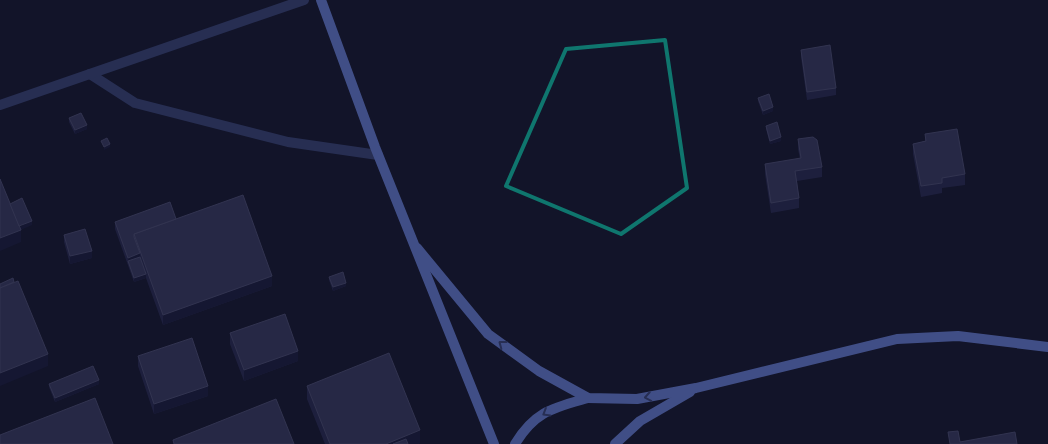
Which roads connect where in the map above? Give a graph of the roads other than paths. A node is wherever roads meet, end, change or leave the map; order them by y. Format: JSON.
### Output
{"nodes":[{"id":1,"x":304,"y":0,"type":"edge"},
{"id":2,"x":321,"y":0,"type":"edge"},
{"id":3,"x":90,"y":74,"type":"junction"},
{"id":4,"x":0,"y":105,"type":"edge"},
{"id":5,"x":378,"y":155,"type":"junction"},
{"id":6,"x":417,"y":248,"type":"junction"},
{"id":7,"x":1048,"y":347,"type":"edge"},
{"id":8,"x":696,"y":388,"type":"junction"},
{"id":9,"x":588,"y":398,"type":"junction"},
{"id":10,"x":494,"y":444,"type":"edge"},
{"id":11,"x":515,"y":444,"type":"edge"},
{"id":12,"x":615,"y":444,"type":"edge"}],
"edges":[{"from":1,"to":3,"type":"street"},
{"from":2,"to":5,"type":"main road"},
{"from":3,"to":4,"type":"street"},
{"from":3,"to":5,"type":"street"},
{"from":5,"to":6,"type":"main road"},
{"from":9,"to":6,"type":"main road","one_way":true},
{"from":6,"to":10,"type":"main road"},
{"from":7,"to":8,"type":"main road"},
{"from":8,"to":9,"type":"main road","one_way":true},
{"from":8,"to":12,"type":"main road"},
{"from":9,"to":11,"type":"main road","one_way":true}]}
